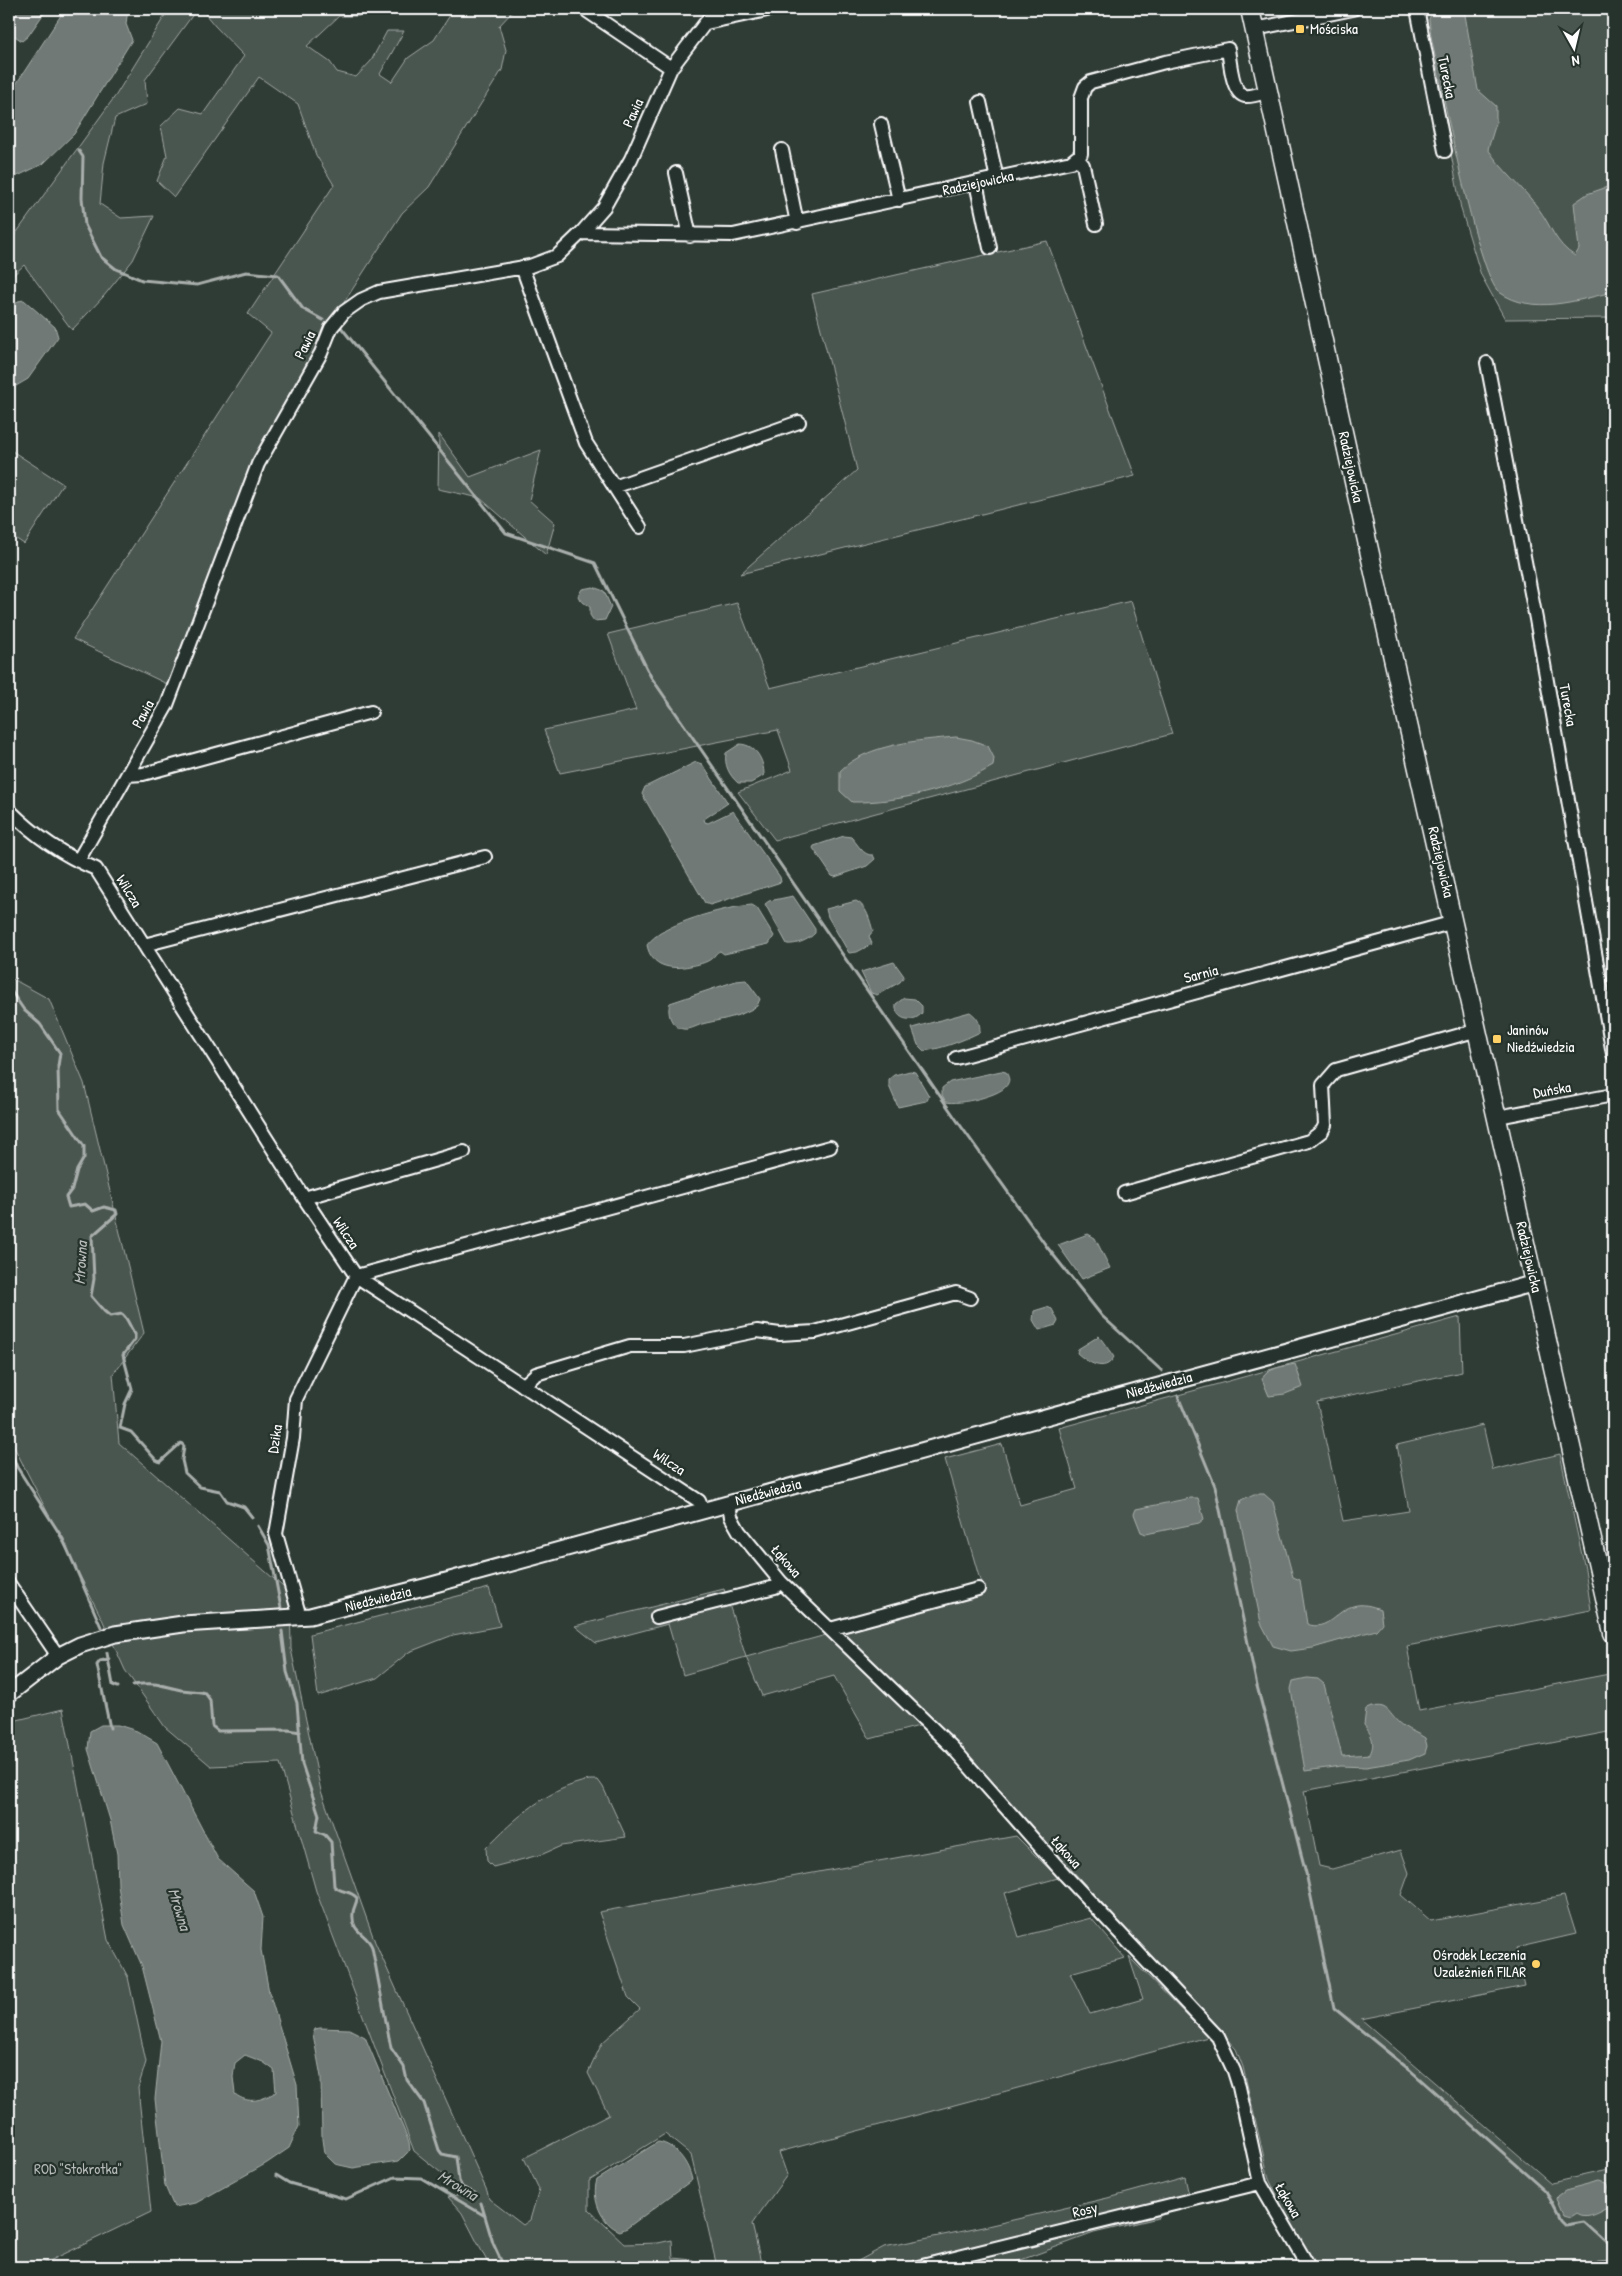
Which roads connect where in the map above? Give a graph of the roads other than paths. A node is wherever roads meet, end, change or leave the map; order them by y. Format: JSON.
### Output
{"nodes":[{"id":1,"x":584,"y":9,"type":"edge"},
{"id":2,"x":716,"y":9,"type":"edge"},
{"id":3,"x":772,"y":9,"type":"edge"},
{"id":4,"x":1250,"y":9,"type":"edge"},
{"id":5,"x":1353,"y":9,"type":"edge"},
{"id":6,"x":1417,"y":9,"type":"edge"},
{"id":7,"x":706,"y":23,"type":"junction"},
{"id":8,"x":1255,"y":29,"type":"junction"},
{"id":9,"x":671,"y":68,"type":"junction"},
{"id":10,"x":1269,"y":91,"type":"junction"},
{"id":11,"x":980,"y":102,"type":"dead end"},
{"id":12,"x":881,"y":124,"type":"dead end"},
{"id":13,"x":782,"y":150,"type":"dead end"},
{"id":14,"x":1446,"y":151,"type":"dead end"},
{"id":15,"x":1077,"y":158,"type":"junction"},
{"id":16,"x":676,"y":174,"type":"dead end"},
{"id":17,"x":997,"y":179,"type":"junction"},
{"id":18,"x":976,"y":183,"type":"junction"},
{"id":19,"x":898,"y":200,"type":"junction"},
{"id":20,"x":797,"y":223,"type":"junction"},
{"id":21,"x":1096,"y":224,"type":"dead end"},
{"id":22,"x":581,"y":233,"type":"junction"},
{"id":23,"x":690,"y":236,"type":"junction"},
{"id":24,"x":990,"y":248,"type":"dead end"},
{"id":25,"x":522,"y":267,"type":"junction"},
{"id":26,"x":1486,"y":363,"type":"dead end"},
{"id":27,"x":799,"y":422,"type":"dead end"},
{"id":28,"x":614,"y":487,"type":"junction"},
{"id":29,"x":640,"y":527,"type":"dead end"},
{"id":30,"x":371,"y":712,"type":"dead end"},
{"id":31,"x":127,"y":776,"type":"junction"},
{"id":32,"x":9,"y":810,"type":"edge"},
{"id":33,"x":484,"y":857,"type":"dead end"},
{"id":34,"x":78,"y":861,"type":"junction"},
{"id":35,"x":1454,"y":922,"type":"junction"},
{"id":36,"x":144,"y":945,"type":"junction"},
{"id":37,"x":1478,"y":1030,"type":"junction"},
{"id":38,"x":1613,"y":1054,"type":"edge"},
{"id":39,"x":956,"y":1058,"type":"dead end"},
{"id":40,"x":1613,"y":1095,"type":"edge"},
{"id":41,"x":1498,"y":1117,"type":"junction"},
{"id":42,"x":830,"y":1147,"type":"dead end"},
{"id":43,"x":464,"y":1152,"type":"dead end"},
{"id":44,"x":1124,"y":1193,"type":"dead end"},
{"id":45,"x":304,"y":1198,"type":"junction"},
{"id":46,"x":356,"y":1276,"type":"junction"},
{"id":47,"x":1535,"y":1283,"type":"junction"},
{"id":48,"x":970,"y":1298,"type":"dead end"},
{"id":49,"x":522,"y":1386,"type":"junction"},
{"id":50,"x":728,"y":1503,"type":"junction"},
{"id":51,"x":703,"y":1510,"type":"junction"},
{"id":52,"x":781,"y":1582,"type":"junction"},
{"id":53,"x":9,"y":1584,"type":"edge"},
{"id":54,"x":978,"y":1589,"type":"dead end"},
{"id":55,"x":300,"y":1617,"type":"junction"},
{"id":56,"x":657,"y":1618,"type":"dead end"},
{"id":57,"x":830,"y":1629,"type":"junction"},
{"id":58,"x":1613,"y":1633,"type":"edge"},
{"id":59,"x":58,"y":1656,"type":"junction"},
{"id":60,"x":9,"y":1694,"type":"edge"},
{"id":61,"x":1260,"y":2184,"type":"junction"},
{"id":62,"x":918,"y":2267,"type":"edge"},
{"id":63,"x":1309,"y":2267,"type":"edge"}],
"edges":[{"from":1,"to":9,"type":"street"},
{"from":2,"to":7,"type":"street","name":"Pawia"},
{"from":3,"to":7,"type":"street"},
{"from":4,"to":8,"type":"main road","name":"Radziejowicka"},
{"from":5,"to":8,"type":"street"},
{"from":6,"to":14,"type":"street","name":"Turecka"},
{"from":7,"to":9,"type":"street","name":"Pawia"},
{"from":8,"to":10,"type":"main road","name":"Radziejowicka"},
{"from":9,"to":22,"type":"street","name":"Pawia"},
{"from":10,"to":15,"type":"street"},
{"from":10,"to":35,"type":"main road","name":"Radziejowicka"},
{"from":11,"to":17,"type":"street"},
{"from":12,"to":19,"type":"street"},
{"from":13,"to":20,"type":"street"},
{"from":15,"to":17,"type":"street","name":"Radziejowicka"},
{"from":15,"to":21,"type":"street"},
{"from":16,"to":23,"type":"street"},
{"from":17,"to":18,"type":"street","name":"Radziejowicka"},
{"from":18,"to":19,"type":"street","name":"Radziejowicka"},
{"from":18,"to":24,"type":"street"},
{"from":19,"to":20,"type":"street","name":"Radziejowicka"},
{"from":20,"to":23,"type":"street","name":"Radziejowicka"},
{"from":22,"to":23,"type":"street","name":"Radziejowicka"},
{"from":22,"to":25,"type":"street","name":"Pawia"},
{"from":25,"to":28,"type":"street"},
{"from":25,"to":31,"type":"street","name":"Pawia"},
{"from":26,"to":38,"type":"street","name":"Turecka"},
{"from":27,"to":28,"type":"street"},
{"from":28,"to":29,"type":"street"},
{"from":30,"to":31,"type":"street"},
{"from":31,"to":34,"type":"street","name":"Pawia"},
{"from":32,"to":34,"type":"street","name":"Wilcza"},
{"from":33,"to":36,"type":"street"},
{"from":34,"to":36,"type":"street","name":"Wilcza"},
{"from":35,"to":37,"type":"main road","name":"Radziejowicka"},
{"from":35,"to":39,"type":"street","name":"Sarnia"},
{"from":36,"to":45,"type":"street","name":"Wilcza"},
{"from":37,"to":41,"type":"main road","name":"Radziejowicka"},
{"from":37,"to":44,"type":"street"},
{"from":40,"to":41,"type":"street","name":"Duńska"},
{"from":41,"to":47,"type":"main road","name":"Radziejowicka"},
{"from":42,"to":46,"type":"street"},
{"from":43,"to":45,"type":"street"},
{"from":45,"to":46,"type":"street","name":"Wilcza"},
{"from":46,"to":49,"type":"street","name":"Wilcza"},
{"from":46,"to":55,"type":"street","name":"Dzika"},
{"from":47,"to":50,"type":"street","name":"Niedźwiedzia"},
{"from":47,"to":58,"type":"main road","name":"Radziejowicka"},
{"from":48,"to":49,"type":"street"},
{"from":49,"to":51,"type":"street","name":"Wilcza"},
{"from":50,"to":51,"type":"street","name":"Niedźwiedzia"},
{"from":50,"to":52,"type":"street","name":"Łąkowa"},
{"from":51,"to":55,"type":"street","name":"Niedźwiedzia"},
{"from":52,"to":56,"type":"street"},
{"from":52,"to":57,"type":"street","name":"Łąkowa"},
{"from":53,"to":59,"type":"street"},
{"from":54,"to":57,"type":"street"},
{"from":55,"to":59,"type":"street","name":"Niedźwiedzia"},
{"from":57,"to":61,"type":"street","name":"Łąkowa"},
{"from":59,"to":60,"type":"street","name":"Niedźwiedzia"},
{"from":61,"to":62,"type":"street","name":"Rosy"},
{"from":61,"to":63,"type":"street","name":"Łąkowa"}]}
